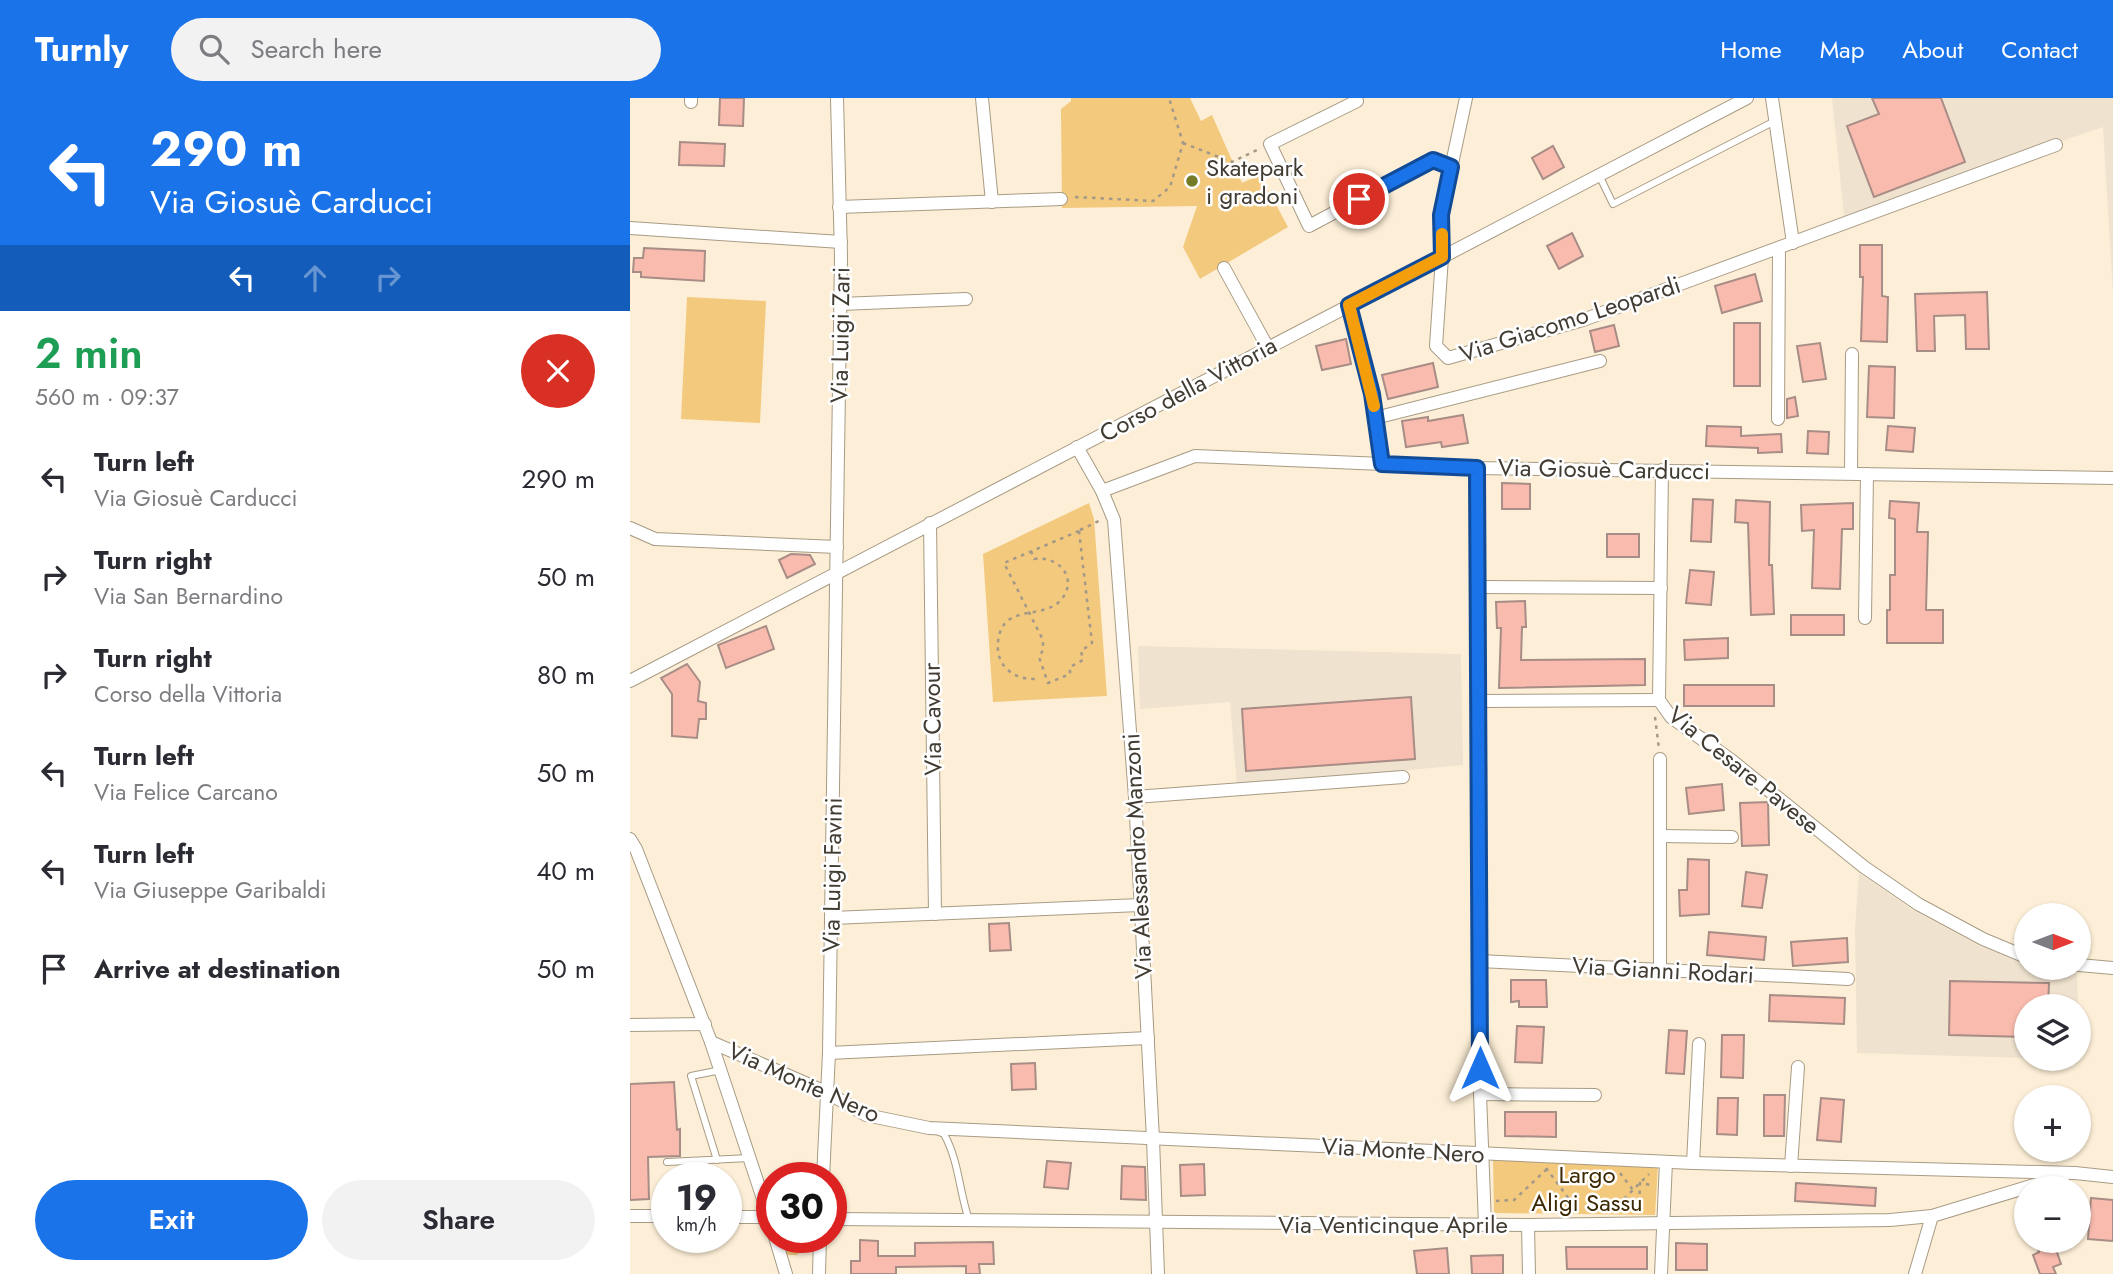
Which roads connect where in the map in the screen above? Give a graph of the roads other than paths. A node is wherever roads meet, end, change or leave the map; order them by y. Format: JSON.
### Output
{"nodes":[{"id":1,"x":837,"y":98,"type":"edge"},
{"id":2,"x":982,"y":98,"type":"edge"},
{"id":3,"x":1466,"y":98,"type":"edge"},
{"id":4,"x":1747,"y":98,"type":"edge"},
{"id":5,"x":1772,"y":98,"type":"edge"},
{"id":6,"x":1357,"y":101,"type":"dead end"},
{"id":7,"x":1775,"y":121,"type":"junction"},
{"id":8,"x":2056,"y":145,"type":"dead end"},
{"id":9,"x":1451,"y":167,"type":"junction"},
{"id":10,"x":1599,"y":175,"type":"junction"},
{"id":11,"x":1061,"y":200,"type":"road end"},
{"id":12,"x":992,"y":202,"type":"junction"},
{"id":13,"x":839,"y":207,"type":"junction"},
{"id":14,"x":630,"y":228,"type":"edge"},
{"id":15,"x":841,"y":242,"type":"junction"},
{"id":16,"x":1793,"y":243,"type":"junction"},
{"id":17,"x":1779,"y":248,"type":"junction"},
{"id":18,"x":1442,"y":257,"type":"junction"},
{"id":19,"x":1224,"y":268,"type":"dead end"},
{"id":20,"x":966,"y":299,"type":"dead end"},
{"id":21,"x":840,"y":304,"type":"junction"},
{"id":22,"x":1349,"y":305,"type":"junction"},
{"id":23,"x":1268,"y":348,"type":"junction"},
{"id":24,"x":1852,"y":354,"type":"dead end"},
{"id":25,"x":1600,"y":361,"type":"dead end"},
{"id":26,"x":1375,"y":418,"type":"junction"},
{"id":27,"x":1778,"y":419,"type":"dead end"},
{"id":28,"x":1077,"y":447,"type":"junction"},
{"id":29,"x":1382,"y":464,"type":"junction"},
{"id":30,"x":1477,"y":468,"type":"junction"},
{"id":31,"x":1662,"y":470,"type":"junction"},
{"id":32,"x":1852,"y":473,"type":"junction"},
{"id":33,"x":1867,"y":474,"type":"junction"},
{"id":34,"x":2113,"y":478,"type":"edge"},
{"id":35,"x":1102,"y":491,"type":"junction"},
{"id":36,"x":930,"y":523,"type":"junction"},
{"id":37,"x":630,"y":528,"type":"edge"},
{"id":38,"x":837,"y":547,"type":"junction"},
{"id":39,"x":836,"y":573,"type":"junction"},
{"id":40,"x":1477,"y":587,"type":"junction"},
{"id":41,"x":1661,"y":588,"type":"junction"},
{"id":42,"x":1865,"y":618,"type":"dead end"},
{"id":43,"x":630,"y":681,"type":"edge"},
{"id":44,"x":1659,"y":700,"type":"junction"},
{"id":45,"x":1478,"y":701,"type":"junction"},
{"id":46,"x":1660,"y":759,"type":"road end"},
{"id":47,"x":1403,"y":777,"type":"dead end"},
{"id":48,"x":1135,"y":797,"type":"junction"},
{"id":49,"x":1660,"y":836,"type":"junction"},
{"id":50,"x":1732,"y":836,"type":"dead end"},
{"id":51,"x":630,"y":839,"type":"edge"},
{"id":52,"x":1140,"y":905,"type":"junction"},
{"id":53,"x":935,"y":914,"type":"junction"},
{"id":54,"x":832,"y":918,"type":"junction"},
{"id":55,"x":2014,"y":952,"type":"edge"},
{"id":56,"x":1479,"y":961,"type":"junction"},
{"id":57,"x":2091,"y":966,"type":"edge"},
{"id":58,"x":2113,"y":968,"type":"edge"},
{"id":59,"x":1660,"y":970,"type":"junction"},
{"id":60,"x":1848,"y":979,"type":"dead end"},
{"id":61,"x":705,"y":1024,"type":"junction"},
{"id":62,"x":630,"y":1025,"type":"edge"},
{"id":63,"x":1148,"y":1038,"type":"junction"},
{"id":64,"x":712,"y":1042,"type":"junction"},
{"id":65,"x":1699,"y":1044,"type":"dead end"},
{"id":66,"x":829,"y":1053,"type":"junction"},
{"id":67,"x":1798,"y":1067,"type":"dead end"},
{"id":68,"x":721,"y":1070,"type":"junction"},
{"id":69,"x":828,"y":1093,"type":"junction"},
{"id":70,"x":1480,"y":1094,"type":"junction"},
{"id":71,"x":1595,"y":1095,"type":"dead end"},
{"id":72,"x":929,"y":1128,"type":"junction"},
{"id":73,"x":1153,"y":1139,"type":"junction"},
{"id":74,"x":1482,"y":1154,"type":"junction"},
{"id":75,"x":750,"y":1158,"type":"junction"},
{"id":76,"x":717,"y":1160,"type":"junction"},
{"id":77,"x":667,"y":1162,"type":"dead end"},
{"id":78,"x":824,"y":1162,"type":"edge"},
{"id":79,"x":1666,"y":1162,"type":"junction"},
{"id":80,"x":1693,"y":1163,"type":"junction"},
{"id":81,"x":1791,"y":1166,"type":"junction"},
{"id":82,"x":2075,"y":1173,"type":"junction"},
{"id":83,"x":756,"y":1176,"type":"edge"},
{"id":84,"x":2113,"y":1177,"type":"edge"},
{"id":85,"x":630,"y":1216,"type":"edge"},
{"id":86,"x":651,"y":1216,"type":"edge"},
{"id":87,"x":1932,"y":1216,"type":"junction"},
{"id":88,"x":847,"y":1219,"type":"edge"},
{"id":89,"x":970,"y":1220,"type":"junction"},
{"id":90,"x":1156,"y":1222,"type":"junction"},
{"id":91,"x":1663,"y":1223,"type":"junction"},
{"id":92,"x":1485,"y":1224,"type":"junction"},
{"id":93,"x":1528,"y":1225,"type":"junction"},
{"id":94,"x":780,"y":1253,"type":"edge"},
{"id":95,"x":820,"y":1253,"type":"edge"},
{"id":96,"x":786,"y":1274,"type":"edge"},
{"id":97,"x":819,"y":1274,"type":"edge"},
{"id":98,"x":1158,"y":1274,"type":"edge"},
{"id":99,"x":1529,"y":1274,"type":"edge"},
{"id":100,"x":1661,"y":1274,"type":"edge"},
{"id":101,"x":1915,"y":1274,"type":"edge"}],
"edges":[{"from":1,"to":13,"type":"street","name":"Via Luigi Zari"},
{"from":2,"to":12,"type":"street"},
{"from":3,"to":9,"type":"street"},
{"from":4,"to":10,"type":"street","name":"Corso della Vittoria"},
{"from":5,"to":7,"type":"street"},
{"from":6,"to":9,"type":"street"},
{"from":7,"to":10,"type":"lane"},
{"from":7,"to":16,"type":"street"},
{"from":8,"to":16,"type":"street","name":"Via Giacomo Leopardi"},
{"from":9,"to":18,"type":"street"},
{"from":10,"to":18,"type":"street","name":"Corso della Vittoria"},
{"from":11,"to":12,"type":"street"},
{"from":12,"to":13,"type":"street"},
{"from":13,"to":15,"type":"street","name":"Via Luigi Zari"},
{"from":14,"to":15,"type":"street"},
{"from":15,"to":21,"type":"street","name":"Via Luigi Zari"},
{"from":16,"to":17,"type":"street","name":"Via Giacomo Leopardi"},
{"from":17,"to":18,"type":"street","name":"Via Giacomo Leopardi"},
{"from":17,"to":27,"type":"street"},
{"from":18,"to":22,"type":"street","name":"Corso della Vittoria"},
{"from":19,"to":23,"type":"street"},
{"from":20,"to":21,"type":"street"},
{"from":21,"to":38,"type":"street","name":"Via Luigi Zari"},
{"from":22,"to":23,"type":"street","name":"Corso della Vittoria"},
{"from":22,"to":26,"type":"street"},
{"from":23,"to":28,"type":"street","name":"Corso della Vittoria"},
{"from":24,"to":32,"type":"street"},
{"from":25,"to":26,"type":"street"},
{"from":26,"to":29,"type":"street"},
{"from":28,"to":35,"type":"street","name":"Via Alessandro Manzoni"},
{"from":28,"to":36,"type":"street","name":"Corso della Vittoria"},
{"from":29,"to":30,"type":"street","name":"Via Giosuè Carducci"},
{"from":29,"to":35,"type":"street","name":"Via Giosuè Carducci"},
{"from":30,"to":31,"type":"street","name":"Via Giosuè Carducci"},
{"from":30,"to":40,"type":"street"},
{"from":31,"to":32,"type":"street","name":"Via Giosuè Carducci"},
{"from":31,"to":41,"type":"street","name":"Via Cesare Pavese"},
{"from":32,"to":33,"type":"street","name":"Via Giosuè Carducci"},
{"from":33,"to":34,"type":"street","name":"Via Giosuè Carducci"},
{"from":33,"to":42,"type":"street"},
{"from":35,"to":48,"type":"street","name":"Via Alessandro Manzoni"},
{"from":36,"to":39,"type":"street","name":"Corso della Vittoria"},
{"from":36,"to":53,"type":"street","name":"Via Cavour"},
{"from":37,"to":38,"type":"street"},
{"from":38,"to":39,"type":"street","name":"Via Luigi Zari"},
{"from":39,"to":43,"type":"street","name":"Corso della Vittoria"},
{"from":39,"to":54,"type":"street","name":"Via Luigi Favini"},
{"from":40,"to":41,"type":"street"},
{"from":40,"to":45,"type":"street"},
{"from":41,"to":44,"type":"street","name":"Via Cesare Pavese"},
{"from":44,"to":45,"type":"street"},
{"from":44,"to":55,"type":"street","name":"Via Cesare Pavese"},
{"from":45,"to":56,"type":"street"},
{"from":46,"to":49,"type":"street"},
{"from":47,"to":48,"type":"street"},
{"from":48,"to":52,"type":"street","name":"Via Alessandro Manzoni"},
{"from":49,"to":50,"type":"street"},
{"from":49,"to":59,"type":"street"},
{"from":51,"to":61,"type":"street"},
{"from":52,"to":53,"type":"street"},
{"from":52,"to":63,"type":"street","name":"Via Alessandro Manzoni"},
{"from":53,"to":54,"type":"street"},
{"from":54,"to":66,"type":"street","name":"Via Luigi Favini"},
{"from":56,"to":59,"type":"street","name":"Via Gianni Rodari"},
{"from":56,"to":70,"type":"street"},
{"from":57,"to":58,"type":"street"},
{"from":59,"to":60,"type":"street","name":"Via Gianni Rodari"},
{"from":61,"to":62,"type":"street"},
{"from":61,"to":64,"type":"street"},
{"from":63,"to":66,"type":"street"},
{"from":63,"to":73,"type":"street","name":"Via Alessandro Manzoni"},
{"from":64,"to":68,"type":"street"},
{"from":64,"to":69,"type":"street","name":"Via Monte Nero"},
{"from":65,"to":80,"type":"street"},
{"from":66,"to":69,"type":"street","name":"Via Luigi Favini"},
{"from":67,"to":81,"type":"street"},
{"from":68,"to":75,"type":"street"},
{"from":68,"to":76,"type":"lane"},
{"from":69,"to":72,"type":"street","name":"Via Monte Nero"},
{"from":69,"to":78,"type":"street","name":"Via Luigi Favini"},
{"from":70,"to":71,"type":"street"},
{"from":70,"to":74,"type":"street"},
{"from":72,"to":73,"type":"street","name":"Via Monte Nero"},
{"from":72,"to":89,"type":"lane"},
{"from":73,"to":74,"type":"street","name":"Via Monte Nero"},
{"from":73,"to":90,"type":"street","name":"Via Alessandro Manzoni"},
{"from":74,"to":79,"type":"street","name":"Via Monte Nero"},
{"from":74,"to":92,"type":"street"},
{"from":75,"to":76,"type":"lane"},
{"from":75,"to":83,"type":"street"},
{"from":76,"to":77,"type":"lane"},
{"from":79,"to":80,"type":"street","name":"Via Monte Nero"},
{"from":79,"to":91,"type":"street"},
{"from":80,"to":81,"type":"street","name":"Via Monte Nero"},
{"from":81,"to":82,"type":"street","name":"Via Monte Nero"},
{"from":82,"to":84,"type":"street","name":"Via Monte Nero"},
{"from":82,"to":87,"type":"street","name":"Via Venticinque Aprile"},
{"from":85,"to":86,"type":"street"},
{"from":87,"to":91,"type":"street","name":"Via Venticinque Aprile"},
{"from":87,"to":101,"type":"street"},
{"from":88,"to":89,"type":"street","name":"Via Venticinque Aprile"},
{"from":89,"to":90,"type":"street","name":"Via Venticinque Aprile"},
{"from":90,"to":92,"type":"street","name":"Via Venticinque Aprile"},
{"from":90,"to":98,"type":"street","name":"Via Alessandro Manzoni"},
{"from":91,"to":93,"type":"street","name":"Via Venticinque Aprile"},
{"from":91,"to":100,"type":"street"},
{"from":92,"to":93,"type":"street","name":"Via Venticinque Aprile"},
{"from":93,"to":99,"type":"street"},
{"from":94,"to":96,"type":"street"},
{"from":95,"to":97,"type":"street"}]}
